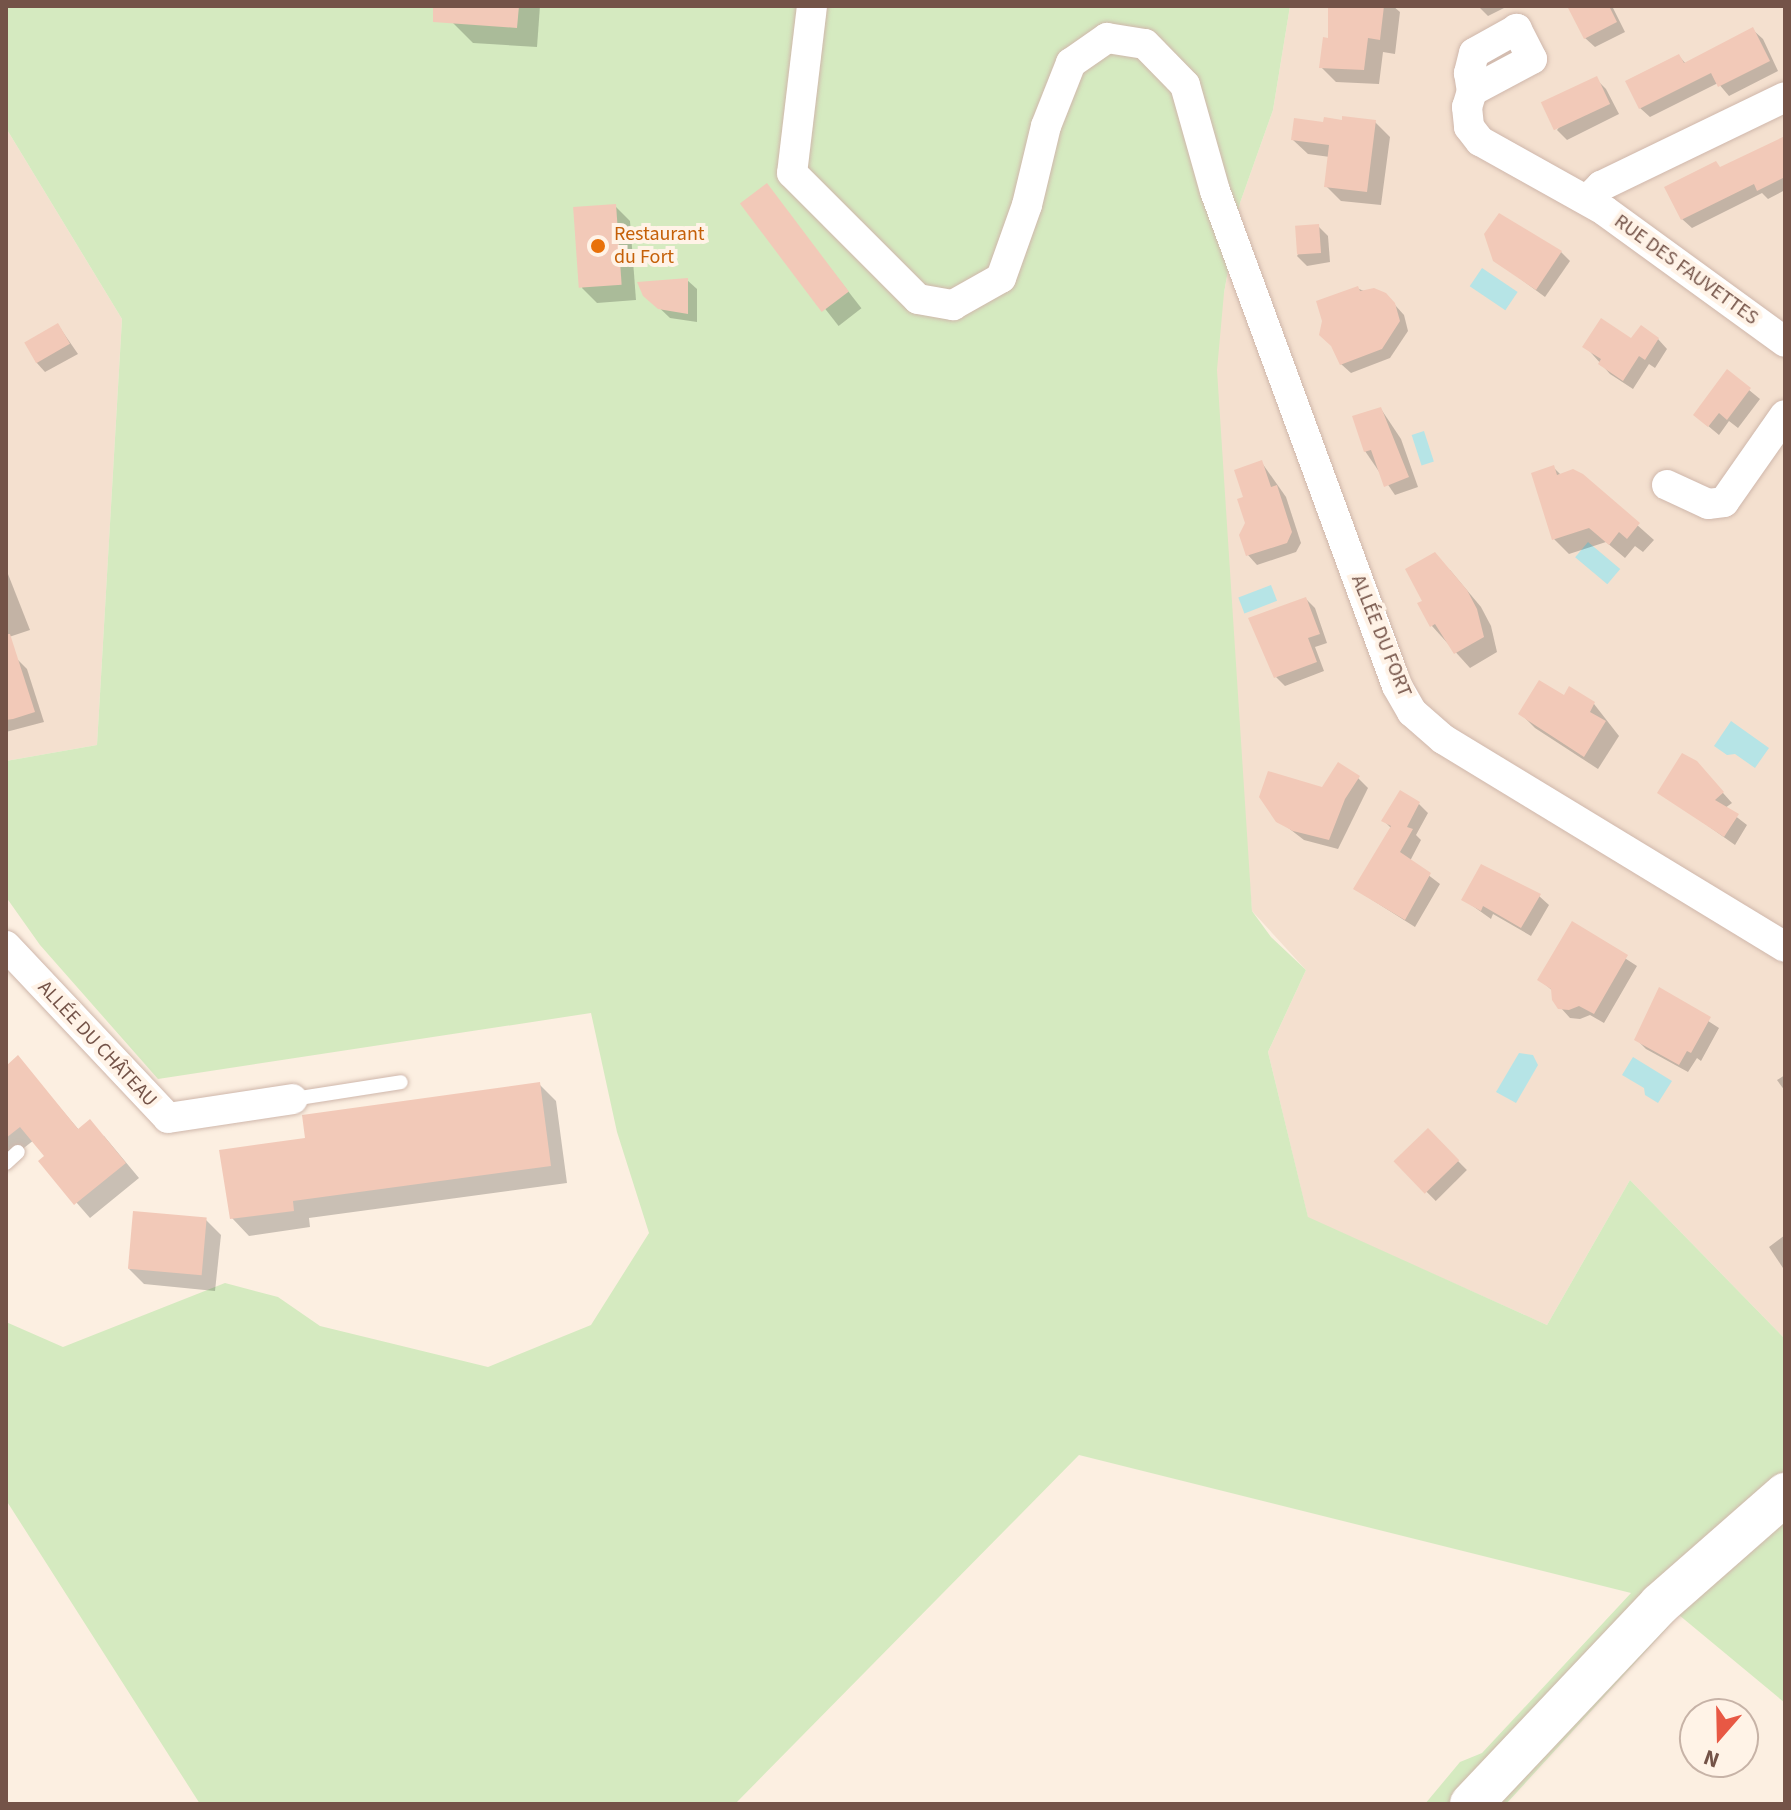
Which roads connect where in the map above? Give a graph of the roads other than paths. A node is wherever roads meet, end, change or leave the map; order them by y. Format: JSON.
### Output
{"nodes":[{"id":1,"x":812,"y":6,"type":"edge"},
{"id":2,"x":1472,"y":91,"type":"dead end"},
{"id":3,"x":1785,"y":97,"type":"edge"},
{"id":4,"x":1587,"y":200,"type":"junction"},
{"id":5,"x":1785,"y":342,"type":"edge"},
{"id":6,"x":1785,"y":415,"type":"edge"},
{"id":7,"x":1667,"y":485,"type":"dead end"},
{"id":8,"x":6,"y":946,"type":"edge"},
{"id":9,"x":1785,"y":947,"type":"edge"},
{"id":10,"x":401,"y":1082,"type":"dead end"},
{"id":11,"x":293,"y":1099,"type":"joint"},
{"id":12,"x":1785,"y":1494,"type":"edge"},
{"id":13,"x":1471,"y":1804,"type":"edge"}],
"edges":[{"from":1,"to":9,"type":"street","name":"ALLÉE DU FORT"},
{"from":2,"to":4,"type":"street","name":"RUE DES FAUVETTES"},
{"from":3,"to":4,"type":"street"},
{"from":4,"to":5,"type":"street","name":"RUE DES FAUVETTES"},
{"from":6,"to":7,"type":"street"},
{"from":8,"to":11,"type":"street","name":"ALLÉE DU CHÂTEAU"},
{"from":10,"to":11,"type":"lane"},
{"from":12,"to":13,"type":"main road"}]}
